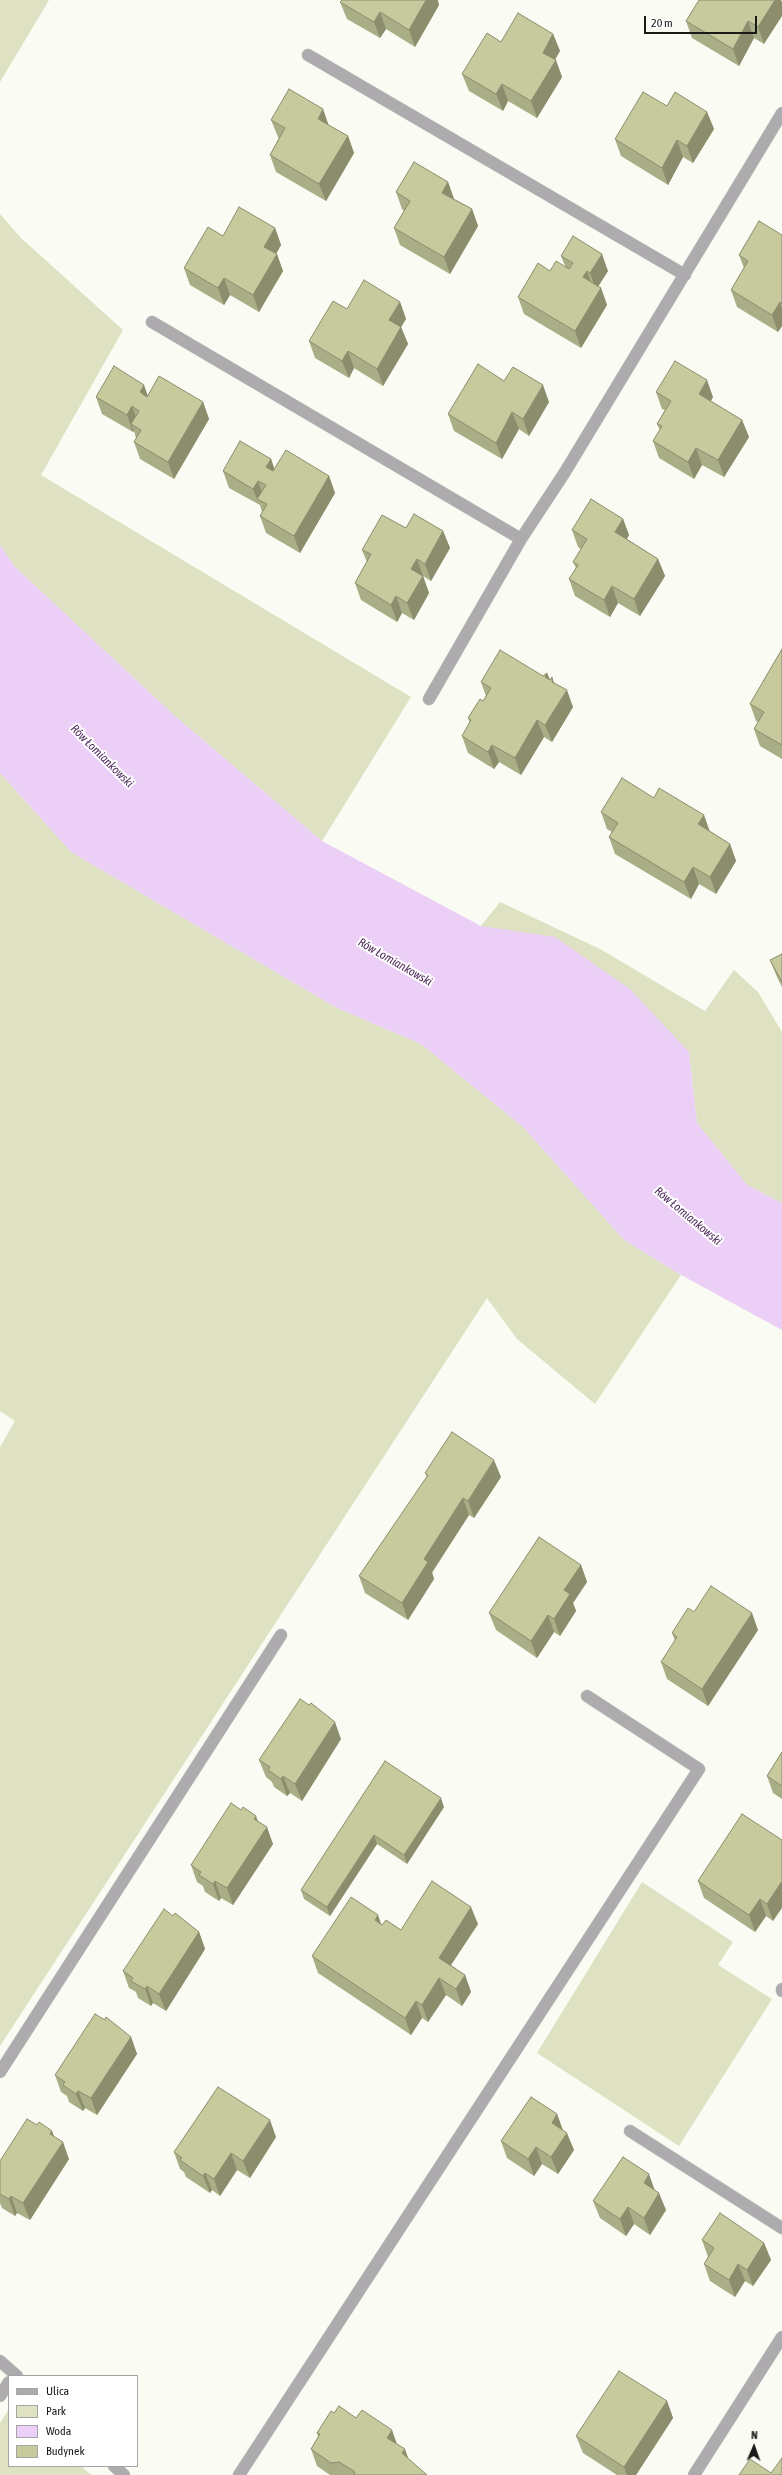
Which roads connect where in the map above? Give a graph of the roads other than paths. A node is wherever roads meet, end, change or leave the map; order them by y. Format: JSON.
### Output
{"nodes":[{"id":1,"x":308,"y":56,"type":"dead end"},
{"id":2,"x":782,"y":113,"type":"edge"},
{"id":3,"x":685,"y":275,"type":"junction"},
{"id":4,"x":152,"y":322,"type":"dead end"},
{"id":5,"x":521,"y":539,"type":"junction"},
{"id":6,"x":428,"y":699,"type":"dead end"},
{"id":7,"x":281,"y":1636,"type":"dead end"},
{"id":8,"x":587,"y":1696,"type":"dead end"},
{"id":9,"x":0,"y":2072,"type":"edge"},
{"id":10,"x":630,"y":2131,"type":"dead end"},
{"id":11,"x":782,"y":2228,"type":"edge"},
{"id":12,"x":782,"y":2337,"type":"edge"},
{"id":13,"x":0,"y":2361,"type":"edge"},
{"id":14,"x":11,"y":2375,"type":"edge"},
{"id":15,"x":8,"y":2384,"type":"edge"},
{"id":16,"x":0,"y":2396,"type":"edge"},
{"id":17,"x":115,"y":2467,"type":"edge"},
{"id":18,"x":124,"y":2475,"type":"edge"},
{"id":19,"x":239,"y":2475,"type":"edge"},
{"id":20,"x":694,"y":2475,"type":"edge"}],
"edges":[{"from":1,"to":3,"type":"street"},
{"from":2,"to":3,"type":"street"},
{"from":3,"to":5,"type":"street"},
{"from":4,"to":5,"type":"street"},
{"from":5,"to":6,"type":"street"},
{"from":7,"to":9,"type":"street"},
{"from":8,"to":19,"type":"street"},
{"from":10,"to":11,"type":"street"},
{"from":12,"to":20,"type":"street"},
{"from":13,"to":14,"type":"street"},
{"from":15,"to":16,"type":"street"},
{"from":17,"to":18,"type":"street"}]}
